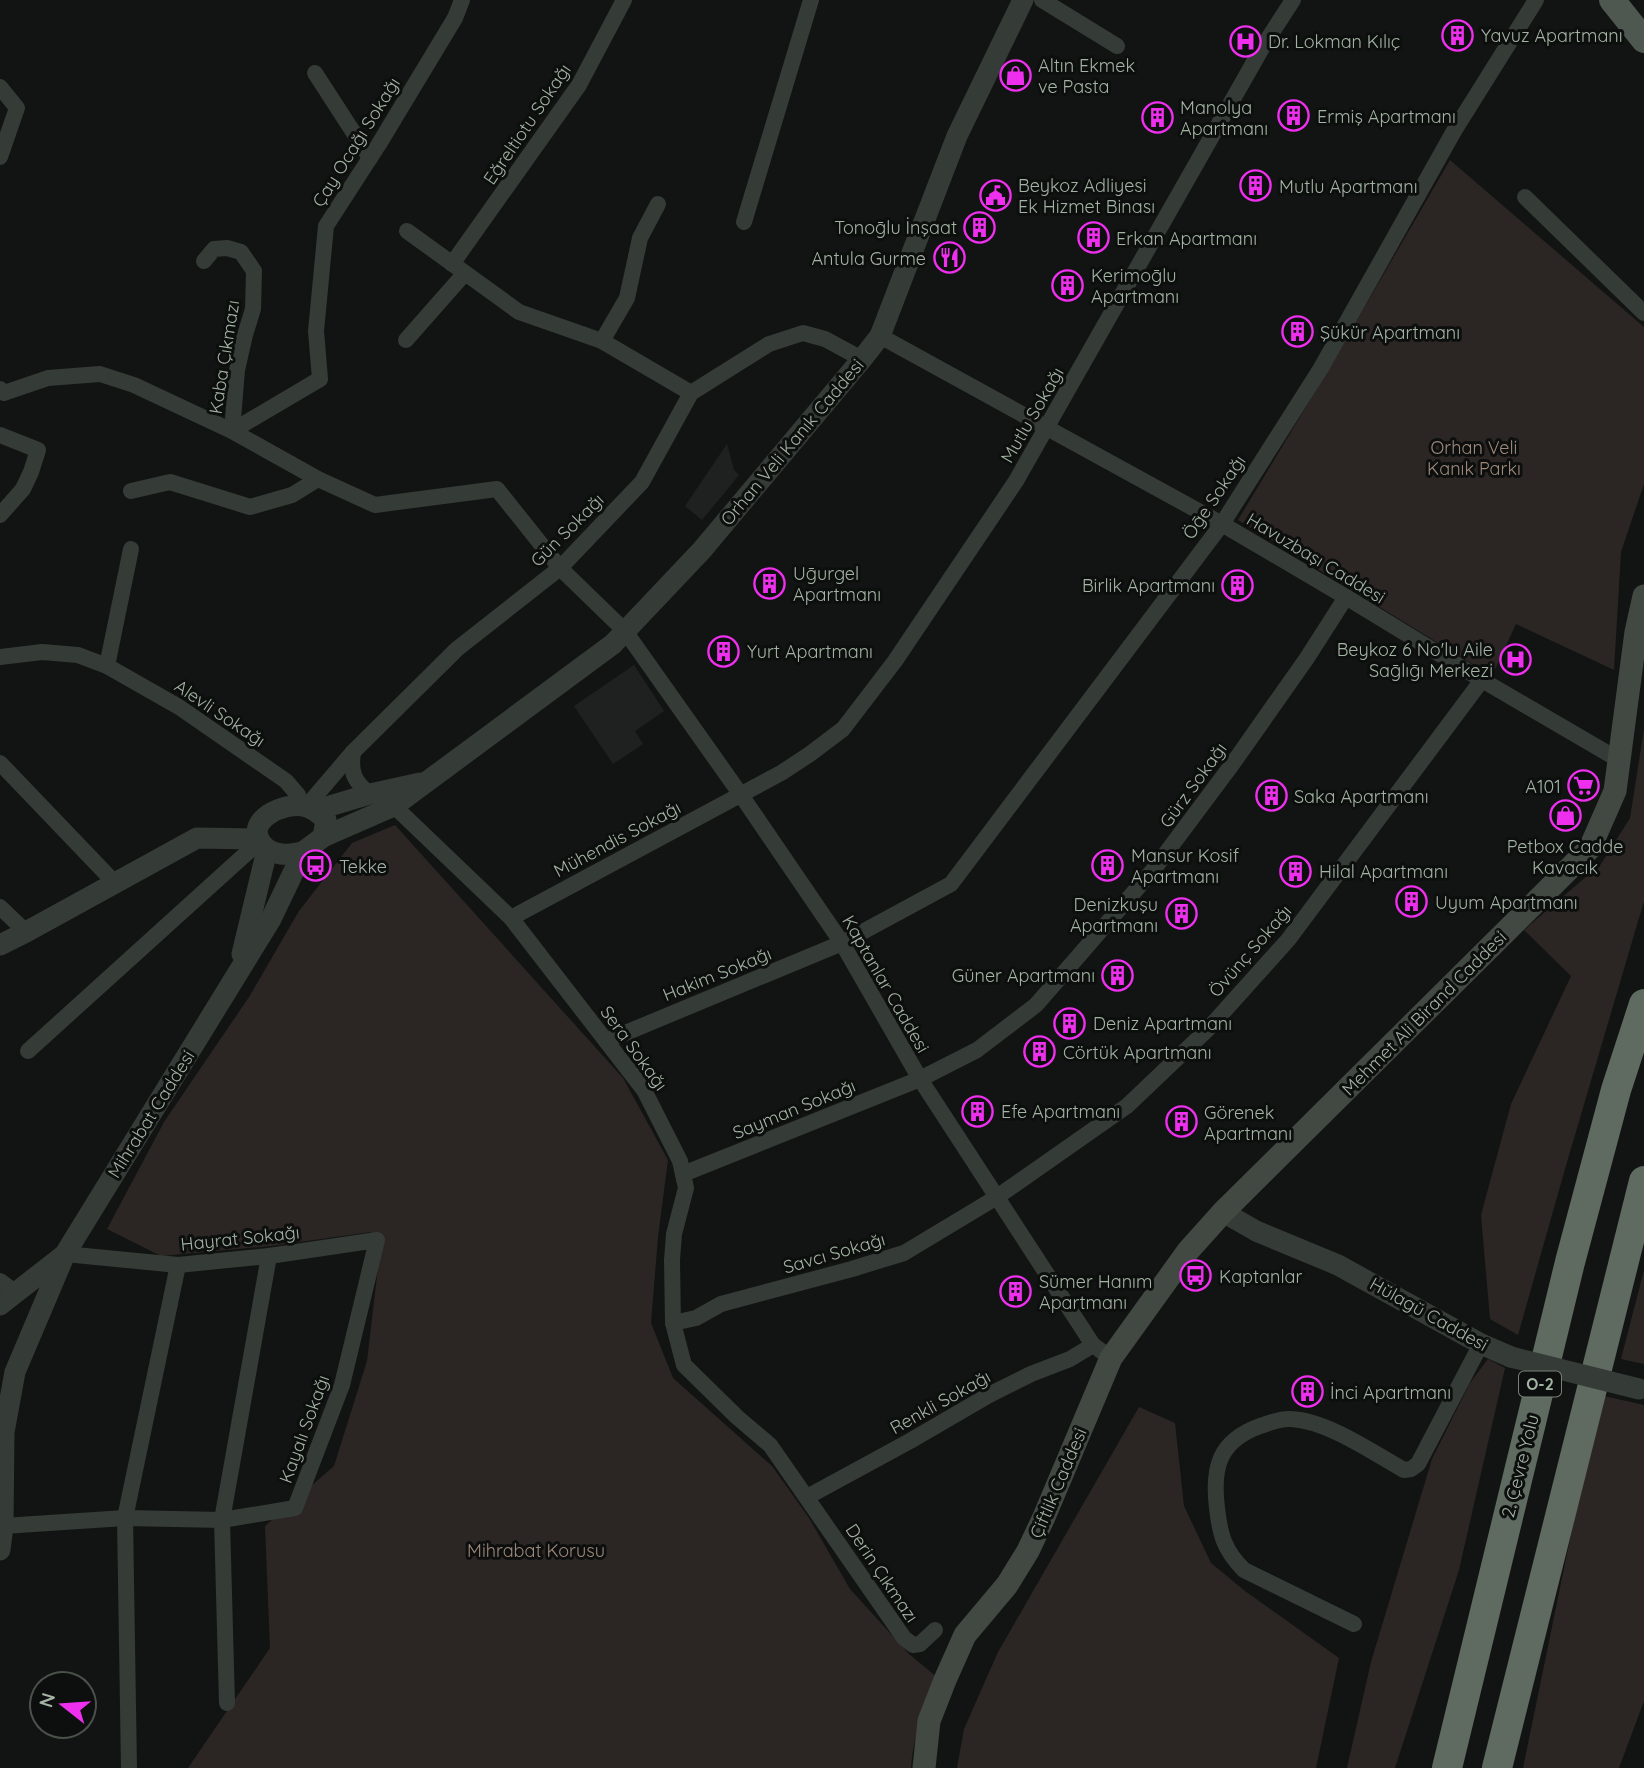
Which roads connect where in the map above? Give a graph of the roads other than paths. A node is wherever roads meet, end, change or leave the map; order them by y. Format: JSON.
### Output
{"nodes":[{"id":1,"x":463,"y":0,"type":"edge"},
{"id":2,"x":624,"y":0,"type":"edge"},
{"id":3,"x":811,"y":0,"type":"edge"},
{"id":4,"x":1023,"y":0,"type":"edge"},
{"id":5,"x":1042,"y":0,"type":"edge"},
{"id":6,"x":1293,"y":0,"type":"edge"},
{"id":7,"x":1536,"y":0,"type":"edge"},
{"id":8,"x":1612,"y":0,"type":"edge"},
{"id":9,"x":1644,"y":40,"type":"edge"},
{"id":10,"x":1117,"y":46,"type":"dead end"},
{"id":11,"x":315,"y":73,"type":"dead end"},
{"id":12,"x":0,"y":87,"type":"edge"},
{"id":13,"x":0,"y":157,"type":"edge"},
{"id":14,"x":369,"y":158,"type":"junction"},
{"id":15,"x":1525,"y":197,"type":"dead end"},
{"id":16,"x":658,"y":204,"type":"dead end"},
{"id":17,"x":744,"y":222,"type":"dead end"},
{"id":18,"x":407,"y":230,"type":"dead end"},
{"id":19,"x":204,"y":261,"type":"dead end"},
{"id":20,"x":458,"y":268,"type":"junction"},
{"id":21,"x":1644,"y":313,"type":"edge"},
{"id":22,"x":880,"y":336,"type":"junction"},
{"id":23,"x":406,"y":340,"type":"dead end"},
{"id":24,"x":602,"y":341,"type":"junction"},
{"id":25,"x":862,"y":359,"type":"junction"},
{"id":26,"x":1,"y":393,"type":"edge"},
{"id":27,"x":691,"y":393,"type":"junction"},
{"id":28,"x":1047,"y":428,"type":"junction"},
{"id":29,"x":232,"y":431,"type":"junction"},
{"id":30,"x":0,"y":435,"type":"edge"},
{"id":31,"x":318,"y":479,"type":"junction"},
{"id":32,"x":131,"y":491,"type":"dead end"},
{"id":33,"x":0,"y":515,"type":"edge"},
{"id":34,"x":1222,"y":524,"type":"junction"},
{"id":35,"x":131,"y":549,"type":"dead end"},
{"id":36,"x":560,"y":568,"type":"junction"},
{"id":37,"x":1644,"y":596,"type":"edge"},
{"id":38,"x":1346,"y":597,"type":"junction"},
{"id":39,"x":625,"y":631,"type":"junction"},
{"id":40,"x":0,"y":657,"type":"edge"},
{"id":41,"x":107,"y":666,"type":"junction"},
{"id":42,"x":1482,"y":680,"type":"junction"},
{"id":43,"x":353,"y":752,"type":"junction"},
{"id":44,"x":1619,"y":760,"type":"junction"},
{"id":45,"x":0,"y":763,"type":"edge"},
{"id":46,"x":425,"y":782,"type":"junction"},
{"id":47,"x":370,"y":794,"type":"junction"},
{"id":48,"x":741,"y":795,"type":"junction"},
{"id":49,"x":394,"y":806,"type":"junction"},
{"id":50,"x":307,"y":807,"type":"junction"},
{"id":51,"x":263,"y":817,"type":"junction"},
{"id":52,"x":323,"y":837,"type":"junction"},
{"id":53,"x":197,"y":838,"type":"junction"},
{"id":54,"x":261,"y":843,"type":"junction"},
{"id":55,"x":303,"y":852,"type":"junction"},
{"id":56,"x":115,"y":883,"type":"junction"},
{"id":57,"x":0,"y":907,"type":"edge"},
{"id":58,"x":511,"y":918,"type":"junction"},
{"id":59,"x":26,"y":932,"type":"junction"},
{"id":60,"x":842,"y":943,"type":"junction"},
{"id":61,"x":0,"y":945,"type":"edge"},
{"id":62,"x":237,"y":975,"type":"junction"},
{"id":63,"x":1644,"y":1004,"type":"edge"},
{"id":64,"x":606,"y":1041,"type":"junction"},
{"id":65,"x":28,"y":1051,"type":"dead end"},
{"id":66,"x":920,"y":1079,"type":"junction"},
{"id":67,"x":683,"y":1174,"type":"junction"},
{"id":68,"x":1644,"y":1181,"type":"edge"},
{"id":69,"x":997,"y":1197,"type":"junction"},
{"id":70,"x":1223,"y":1212,"type":"junction"},
{"id":71,"x":377,"y":1240,"type":"joint"},
{"id":72,"x":65,"y":1254,"type":"junction"},
{"id":73,"x":269,"y":1256,"type":"junction"},
{"id":74,"x":178,"y":1265,"type":"junction"},
{"id":75,"x":5,"y":1293,"type":"edge"},
{"id":76,"x":673,"y":1323,"type":"junction"},
{"id":77,"x":1481,"y":1344,"type":"junction"},
{"id":78,"x":1102,"y":1351,"type":"junction"},
{"id":79,"x":1641,"y":1389,"type":"edge"},
{"id":80,"x":807,"y":1497,"type":"junction"},
{"id":81,"x":125,"y":1517,"type":"junction"},
{"id":82,"x":222,"y":1520,"type":"junction"},
{"id":83,"x":3,"y":1526,"type":"junction"},
{"id":84,"x":0,"y":1550,"type":"edge"},
{"id":85,"x":1354,"y":1624,"type":"dead end"},
{"id":86,"x":935,"y":1630,"type":"dead end"},
{"id":87,"x":227,"y":1703,"type":"dead end"},
{"id":88,"x":129,"y":1768,"type":"edge"},
{"id":89,"x":923,"y":1768,"type":"edge"},
{"id":90,"x":1447,"y":1768,"type":"edge"},
{"id":91,"x":1497,"y":1768,"type":"edge"}],
"edges":[{"from":1,"to":14,"type":"street","name":"Çay Ocağı Sokağı"},
{"from":2,"to":20,"type":"street","name":"Eğreltiotu Sokağı"},
{"from":3,"to":17,"type":"street"},
{"from":4,"to":22,"type":"street","name":"Orhan Veli Kanık Caddesi"},
{"from":5,"to":10,"type":"street"},
{"from":6,"to":28,"type":"street","name":"Mutlu Sokağı"},
{"from":7,"to":34,"type":"street","name":"Öḡe Sokağı"},
{"from":8,"to":9,"type":"main road"},
{"from":11,"to":14,"type":"street"},
{"from":12,"to":13,"type":"street"},
{"from":14,"to":29,"type":"street","name":"Çay Ocağı Sokağı"},
{"from":15,"to":21,"type":"street"},
{"from":16,"to":24,"type":"street"},
{"from":18,"to":20,"type":"street"},
{"from":19,"to":29,"type":"street","name":"Kaba Çıkmazı"},
{"from":20,"to":23,"type":"street","name":"Eğreltiotu Sokağı"},
{"from":20,"to":24,"type":"street"},
{"from":22,"to":25,"type":"street","name":"Orhan Veli Kanık Caddesi"},
{"from":22,"to":28,"type":"street","name":"Havuzbaşı Caddesi"},
{"from":24,"to":27,"type":"street"},
{"from":25,"to":27,"type":"street","name":"Gün Sokağı"},
{"from":25,"to":39,"type":"street","name":"Orhan Veli Kanık Caddesi"},
{"from":26,"to":29,"type":"street"},
{"from":27,"to":36,"type":"street","name":"Gün Sokağı"},
{"from":28,"to":34,"type":"street","name":"Havuzbaşı Caddesi"},
{"from":28,"to":48,"type":"street","name":"Mutlu Sokağı"},
{"from":29,"to":31,"type":"street"},
{"from":30,"to":33,"type":"street"},
{"from":31,"to":32,"type":"street"},
{"from":31,"to":36,"type":"street","name":"Kaptanlar Caddesi"},
{"from":34,"to":38,"type":"street","name":"Havuzbaşı Caddesi"},
{"from":34,"to":60,"type":"street","name":"Öḡe Sokağı"},
{"from":35,"to":41,"type":"street"},
{"from":36,"to":39,"type":"street","name":"Kaptanlar Caddesi"},
{"from":36,"to":43,"type":"street","name":"Gün Sokağı"},
{"from":37,"to":44,"type":"main road","name":"Mehmet Ali Birand Caddesi"},
{"from":38,"to":42,"type":"street","name":"Havuzbaşı Caddesi"},
{"from":38,"to":66,"type":"street","name":"Gürz Sokağı"},
{"from":39,"to":46,"type":"street","name":"Orhan Veli Kanık Caddesi"},
{"from":39,"to":48,"type":"street","name":"Kaptanlar Caddesi"},
{"from":40,"to":41,"type":"street","name":"Alevli Sokağı"},
{"from":41,"to":50,"type":"street","name":"Alevli Sokağı"},
{"from":42,"to":44,"type":"street","name":"Havuzbaşı Caddesi"},
{"from":42,"to":69,"type":"street","name":"Övünç Sokağı"},
{"from":43,"to":47,"type":"street"},
{"from":43,"to":50,"type":"street","name":"Gün Sokağı"},
{"from":44,"to":70,"type":"main road","name":"Mehmet Ali Birand Caddesi"},
{"from":45,"to":56,"type":"street"},
{"from":46,"to":47,"type":"street"},
{"from":46,"to":49,"type":"street","name":"Orhan Veli Kanık Caddesi"},
{"from":47,"to":50,"type":"street"},
{"from":48,"to":58,"type":"street","name":"Mühendis Sokağı"},
{"from":48,"to":60,"type":"street","name":"Kaptanlar Caddesi"},
{"from":49,"to":52,"type":"street","name":"Orhan Veli Kanık Caddesi"},
{"from":49,"to":58,"type":"street","name":"Sera Sokağı"},
{"from":50,"to":51,"type":"street"},
{"from":50,"to":52,"type":"street"},
{"from":51,"to":53,"type":"street"},
{"from":51,"to":54,"type":"street"},
{"from":52,"to":55,"type":"street"},
{"from":53,"to":54,"type":"street"},
{"from":53,"to":56,"type":"street"},
{"from":54,"to":55,"type":"street"},
{"from":54,"to":62,"type":"street"},
{"from":54,"to":65,"type":"street"},
{"from":55,"to":62,"type":"street","name":"Mihrabat Caddesi"},
{"from":56,"to":59,"type":"street"},
{"from":57,"to":59,"type":"street"},
{"from":58,"to":64,"type":"street","name":"Sera Sokağı"},
{"from":59,"to":61,"type":"street"},
{"from":60,"to":64,"type":"street","name":"Hakim Sokağı"},
{"from":60,"to":66,"type":"street","name":"Kaptanlar Caddesi"},
{"from":62,"to":72,"type":"street","name":"Mihrabat Caddesi"},
{"from":63,"to":90,"type":"highway","name":"2. Çevre Yolu","number":"O-2"},
{"from":64,"to":67,"type":"street","name":"Sera Sokağı"},
{"from":66,"to":67,"type":"street","name":"Sayman Sokağı"},
{"from":66,"to":69,"type":"street","name":"Kaptanlar Caddesi"},
{"from":67,"to":76,"type":"street","name":"Sera Sokağı"},
{"from":68,"to":91,"type":"highway"},
{"from":69,"to":76,"type":"street","name":"Savcı Sokağı"},
{"from":69,"to":78,"type":"street","name":"Kaptanlar Caddesi"},
{"from":70,"to":77,"type":"street","name":"Hülagü Caddesi"},
{"from":70,"to":78,"type":"main road","name":"Çiftlik Caddesi"},
{"from":71,"to":73,"type":"street","name":"Hayrat Sokağı"},
{"from":71,"to":82,"type":"street","name":"Kayalı Sokağı"},
{"from":72,"to":74,"type":"street","name":"Hayrat Sokağı"},
{"from":72,"to":75,"type":"street"},
{"from":72,"to":83,"type":"street"},
{"from":73,"to":74,"type":"street","name":"Hayrat Sokağı"},
{"from":73,"to":82,"type":"street"},
{"from":74,"to":81,"type":"street"},
{"from":76,"to":80,"type":"street","name":"Sera Sokağı"},
{"from":77,"to":79,"type":"street","name":"Hülagü Caddesi","bridge":true},
{"from":77,"to":85,"type":"street"},
{"from":78,"to":80,"type":"street","name":"Renkli Sokağı"},
{"from":78,"to":89,"type":"main road","name":"Çiftlik Caddesi"},
{"from":80,"to":86,"type":"street","name":"Derin Çıkmazı"},
{"from":81,"to":82,"type":"street","name":"Kayalı Sokağı"},
{"from":81,"to":83,"type":"street","name":"Kayalı Sokağı"},
{"from":81,"to":88,"type":"street"},
{"from":82,"to":87,"type":"street"},
{"from":83,"to":84,"type":"street"}]}
